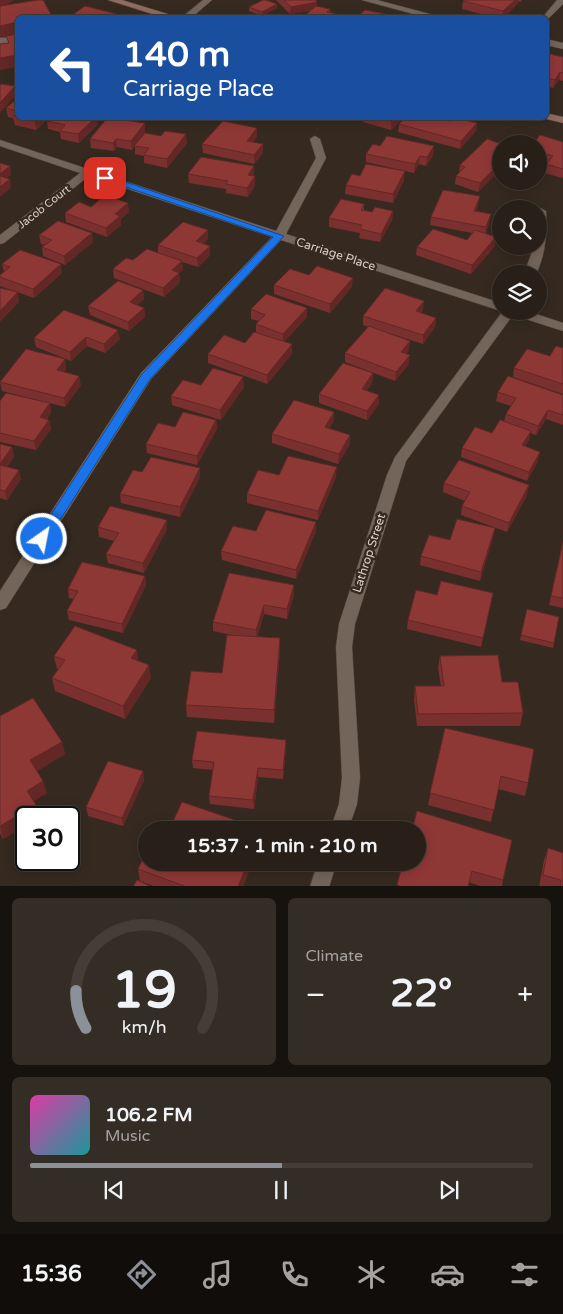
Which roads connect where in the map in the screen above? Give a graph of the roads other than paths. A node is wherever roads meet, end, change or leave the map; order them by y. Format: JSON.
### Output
{"nodes":[{"id":1,"x":112,"y":0,"type":"edge"},
{"id":2,"x":208,"y":0,"type":"edge"},
{"id":3,"x":366,"y":0,"type":"edge"},
{"id":4,"x":562,"y":0,"type":"edge"},
{"id":5,"x":166,"y":15,"type":"edge"},
{"id":6,"x":189,"y":15,"type":"edge"},
{"id":7,"x":428,"y":15,"type":"edge"},
{"id":8,"x":549,"y":15,"type":"edge"},
{"id":9,"x":15,"y":39,"type":"edge"},
{"id":10,"x":0,"y":41,"type":"edge"},
{"id":11,"x":549,"y":43,"type":"edge"},
{"id":12,"x":563,"y":46,"type":"edge"},
{"id":13,"x":549,"y":117,"type":"edge"},
{"id":14,"x":563,"y":120,"type":"edge"},
{"id":15,"x":315,"y":139,"type":"dead end"},
{"id":16,"x":0,"y":143,"type":"edge"},
{"id":17,"x":88,"y":172,"type":"junction"},
{"id":18,"x":279,"y":236,"type":"junction"},
{"id":19,"x":0,"y":241,"type":"edge"},
{"id":20,"x":492,"y":304,"type":"edge"},
{"id":21,"x":502,"y":320,"type":"edge"},
{"id":22,"x":542,"y":320,"type":"edge"},
{"id":23,"x":563,"y":327,"type":"edge"},
{"id":24,"x":0,"y":604,"type":"edge"},
{"id":25,"x":342,"y":821,"type":"edge"},
{"id":26,"x":325,"y":871,"type":"edge"},
{"id":27,"x":319,"y":886,"type":"edge"}],
"edges":[{"from":1,"to":5,"type":"main road"},
{"from":2,"to":6,"type":"street"},
{"from":3,"to":7,"type":"street"},
{"from":4,"to":8,"type":"street"},
{"from":9,"to":10,"type":"street"},
{"from":11,"to":12,"type":"street"},
{"from":13,"to":14,"type":"main road"},
{"from":15,"to":18,"type":"street"},
{"from":16,"to":17,"type":"street","name":"Carriage Place"},
{"from":17,"to":18,"type":"street","name":"Carriage Place"},
{"from":17,"to":19,"type":"street","name":"Jacob Court"},
{"from":18,"to":20,"type":"street","name":"Carriage Place"},
{"from":18,"to":24,"type":"street"},
{"from":21,"to":25,"type":"street","name":"Lathrop Street"},
{"from":22,"to":23,"type":"street"},
{"from":26,"to":27,"type":"street"}]}
